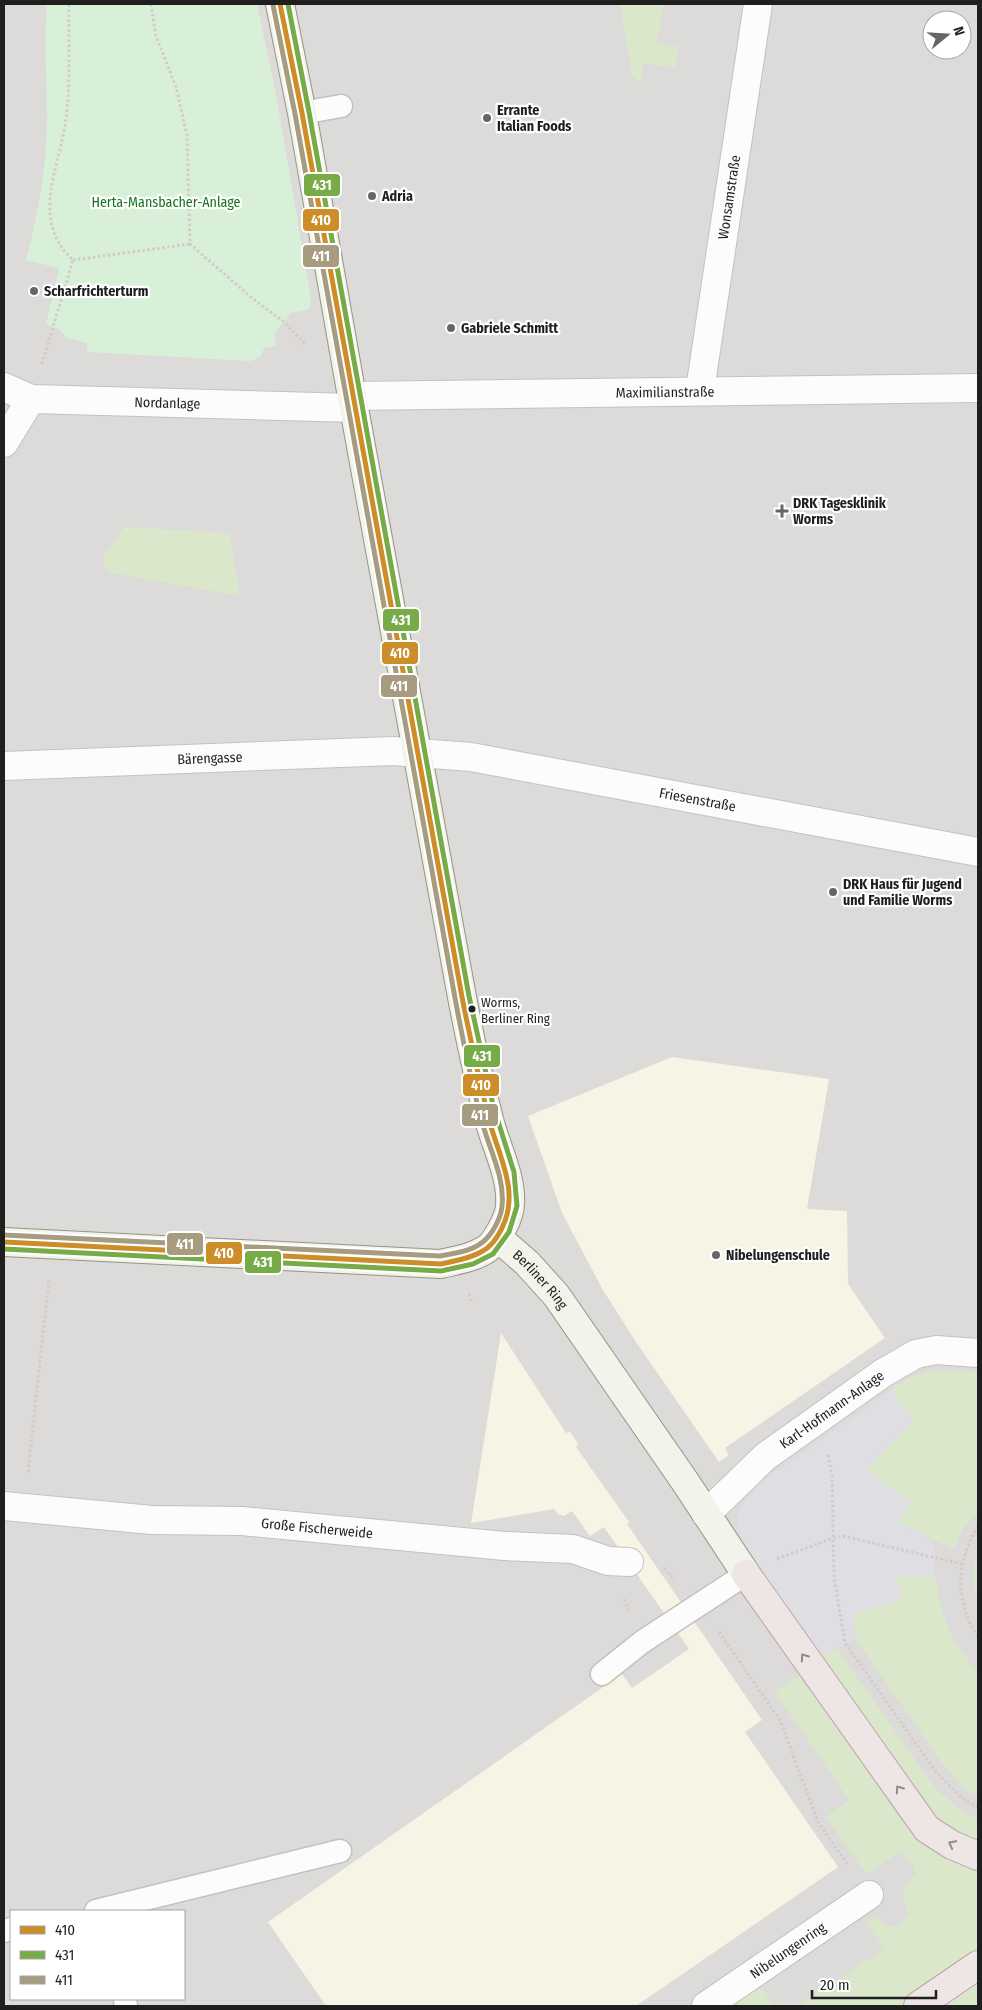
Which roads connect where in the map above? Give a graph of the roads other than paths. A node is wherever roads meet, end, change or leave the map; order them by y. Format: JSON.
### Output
{"nodes":[{"id":1,"x":280,"y":4,"type":"edge"},
{"id":2,"x":758,"y":4,"type":"edge"},
{"id":3,"x":341,"y":106,"type":"dead end"},
{"id":4,"x":302,"y":113,"type":"junction"},
{"id":5,"x":4,"y":387,"type":"edge"},
{"id":6,"x":978,"y":388,"type":"edge"},
{"id":7,"x":700,"y":390,"type":"junction"},
{"id":8,"x":31,"y":399,"type":"junction"},
{"id":9,"x":353,"y":402,"type":"junction"},
{"id":10,"x":4,"y":443,"type":"edge"},
{"id":11,"x":416,"y":751,"type":"junction"},
{"id":12,"x":4,"y":766,"type":"edge"},
{"id":13,"x":978,"y":852,"type":"edge"},
{"id":14,"x":497,"y":1238,"type":"junction"},
{"id":15,"x":4,"y":1242,"type":"edge"},
{"id":16,"x":978,"y":1353,"type":"edge"},
{"id":17,"x":14,"y":1507,"type":"edge"},
{"id":18,"x":706,"y":1514,"type":"junction"},
{"id":19,"x":618,"y":1561,"type":"road end"},
{"id":20,"x":746,"y":1574,"type":"junction"},
{"id":21,"x":602,"y":1674,"type":"dead end"},
{"id":22,"x":340,"y":1851,"type":"dead end"},
{"id":23,"x":978,"y":1856,"type":"edge"},
{"id":24,"x":869,"y":1895,"type":"road end"},
{"id":25,"x":106,"y":1910,"type":"edge"},
{"id":26,"x":978,"y":1965,"type":"edge"},
{"id":27,"x":706,"y":2006,"type":"edge"},
{"id":28,"x":918,"y":2006,"type":"edge"}],
"edges":[{"from":1,"to":4,"type":"main road"},
{"from":2,"to":7,"type":"street","name":"Wonsamstraße"},
{"from":3,"to":4,"type":"lane"},
{"from":4,"to":9,"type":"main road"},
{"from":5,"to":8,"type":"street"},
{"from":6,"to":7,"type":"street","name":"Maximilianstraße"},
{"from":7,"to":9,"type":"street","name":"Maximilianstraße"},
{"from":8,"to":9,"type":"street","name":"Nordanlage"},
{"from":8,"to":10,"type":"street"},
{"from":9,"to":11,"type":"main road"},
{"from":11,"to":12,"type":"street","name":"Bärengasse"},
{"from":11,"to":13,"type":"street","name":"Friesenstraße"},
{"from":11,"to":14,"type":"main road"},
{"from":14,"to":15,"type":"main road"},
{"from":14,"to":18,"type":"main road","name":"Berliner Ring"},
{"from":16,"to":18,"type":"street","name":"Karl-Hofmann-Anlage"},
{"from":17,"to":19,"type":"street","name":"Große Fischerweide"},
{"from":18,"to":20,"type":"main road","name":"Berliner Ring"},
{"from":20,"to":21,"type":"lane"},
{"from":23,"to":20,"type":"highway","one_way":true},
{"from":22,"to":25,"type":"lane"},
{"from":24,"to":27,"type":"street","name":"Nibelungenring"},
{"from":26,"to":28,"type":"highway"}]}
